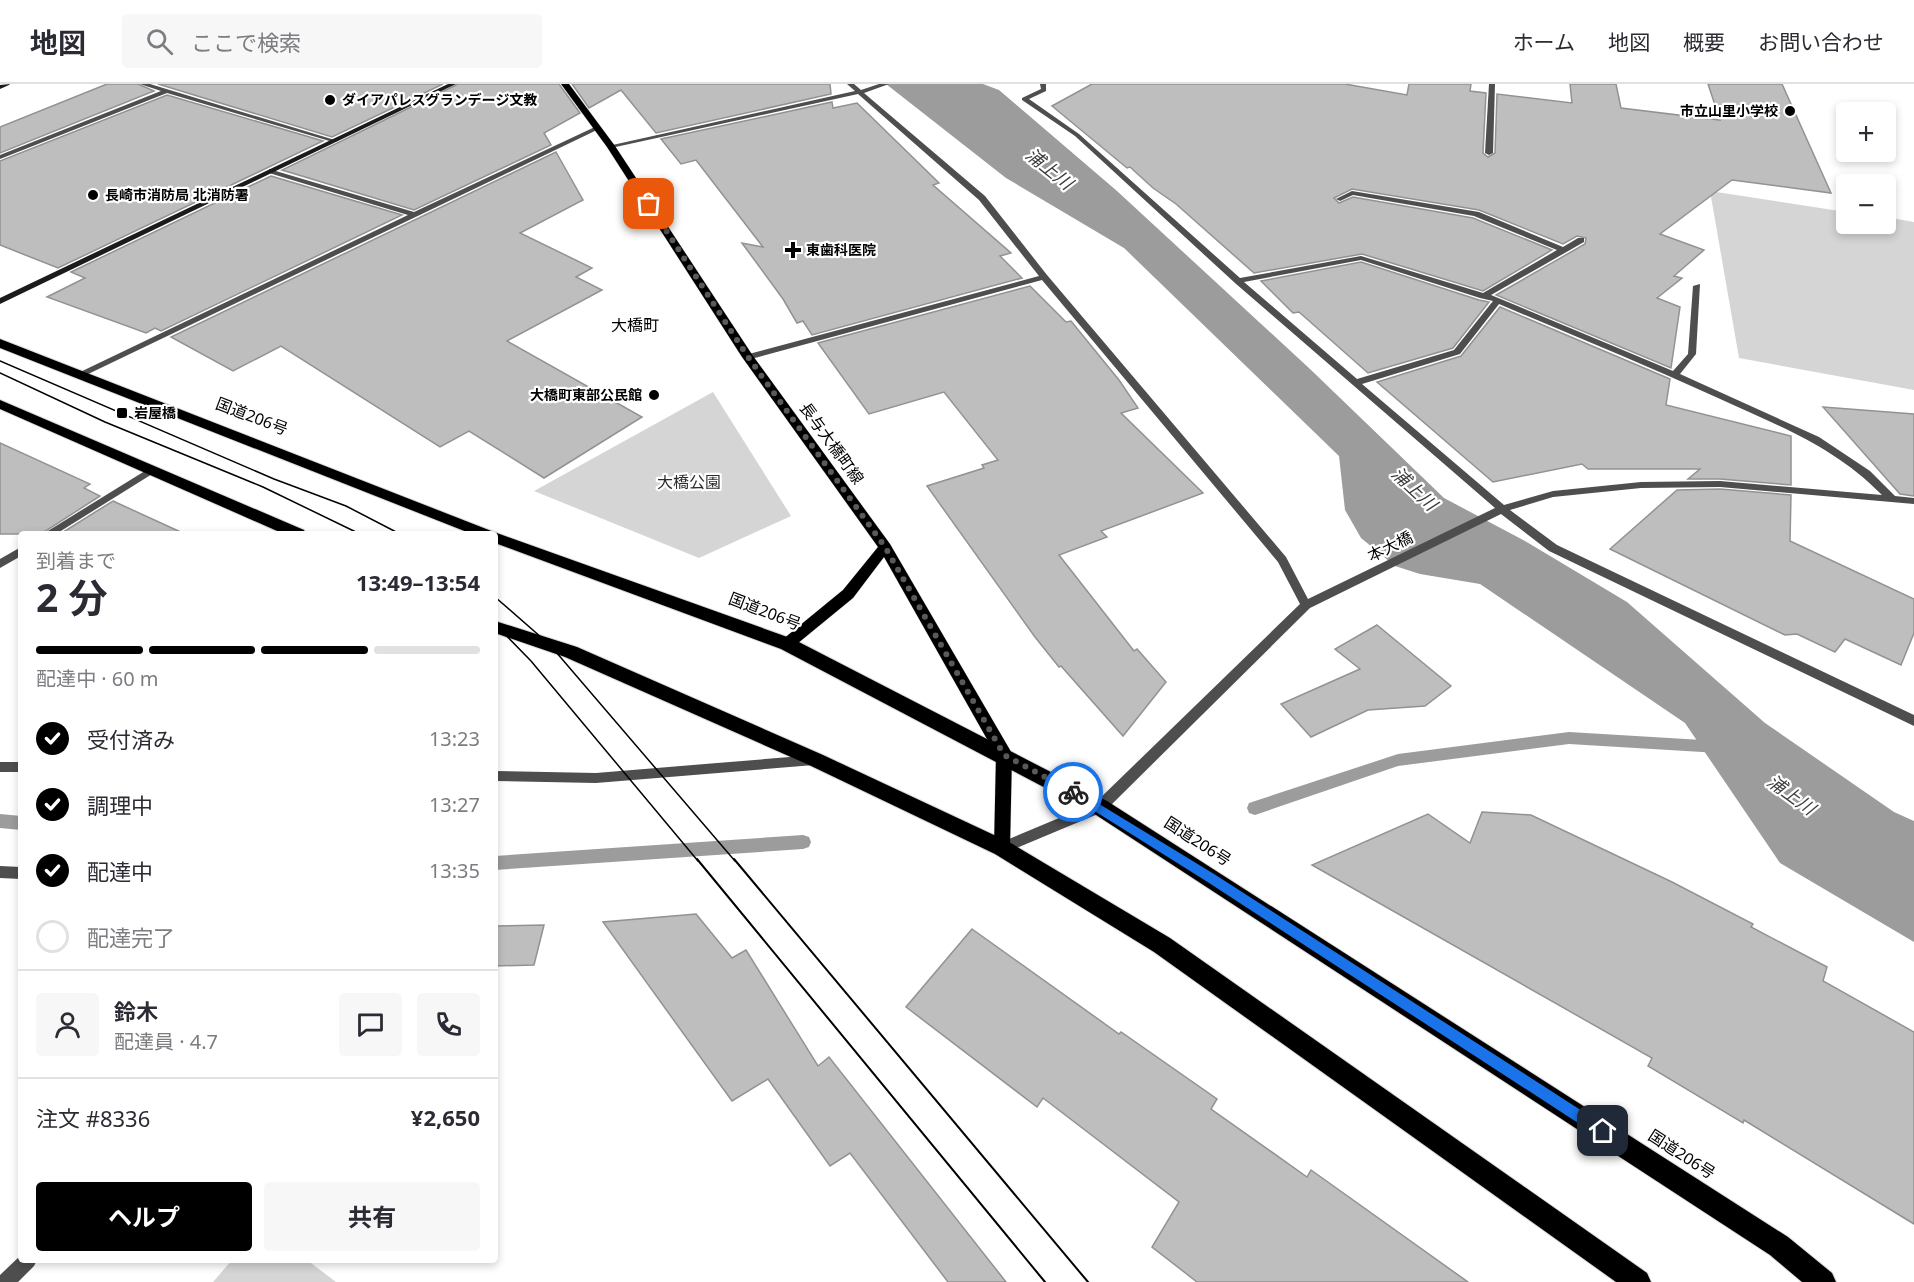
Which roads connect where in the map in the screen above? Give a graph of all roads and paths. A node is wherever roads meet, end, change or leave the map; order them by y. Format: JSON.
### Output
{"nodes":[{"id":1,"x":7,"y":84,"type":"edge"},
{"id":2,"x":143,"y":84,"type":"edge"},
{"id":3,"x":453,"y":84,"type":"edge"},
{"id":4,"x":565,"y":84,"type":"edge"},
{"id":5,"x":850,"y":84,"type":"edge"},
{"id":6,"x":886,"y":84,"type":"edge"},
{"id":7,"x":1043,"y":84,"type":"edge"},
{"id":8,"x":1492,"y":84,"type":"edge"},
{"id":9,"x":0,"y":87,"type":"edge"},
{"id":10,"x":167,"y":91,"type":"junction"},
{"id":11,"x":860,"y":92,"type":"junction"},
{"id":12,"x":597,"y":128,"type":"junction"},
{"id":13,"x":335,"y":141,"type":"junction"},
{"id":14,"x":611,"y":146,"type":"junction"},
{"id":15,"x":1489,"y":153,"type":"dead end"},
{"id":16,"x":0,"y":157,"type":"edge"},
{"id":17,"x":272,"y":171,"type":"junction"},
{"id":18,"x":1340,"y":199,"type":"dead end"},
{"id":19,"x":414,"y":215,"type":"junction"},
{"id":20,"x":1581,"y":240,"type":"dead end"},
{"id":21,"x":1563,"y":250,"type":"junction"},
{"id":22,"x":1044,"y":277,"type":"junction"},
{"id":23,"x":1238,"y":281,"type":"junction"},
{"id":24,"x":1697,"y":286,"type":"dead end"},
{"id":25,"x":1483,"y":296,"type":"junction"},
{"id":26,"x":1498,"y":300,"type":"junction"},
{"id":27,"x":0,"y":301,"type":"edge"},
{"id":28,"x":0,"y":343,"type":"edge"},
{"id":29,"x":748,"y":357,"type":"junction"},
{"id":30,"x":81,"y":374,"type":"junction"},
{"id":31,"x":1675,"y":375,"type":"junction"},
{"id":32,"x":1355,"y":383,"type":"junction"},
{"id":33,"x":0,"y":404,"type":"edge"},
{"id":34,"x":153,"y":469,"type":"junction"},
{"id":35,"x":1892,"y":499,"type":"junction"},
{"id":36,"x":1914,"y":501,"type":"edge"},
{"id":37,"x":1502,"y":509,"type":"junction"},
{"id":38,"x":53,"y":531,"type":"edge"},
{"id":39,"x":291,"y":531,"type":"edge"},
{"id":40,"x":479,"y":531,"type":"edge"},
{"id":41,"x":498,"y":538,"type":"edge"},
{"id":42,"x":885,"y":547,"type":"junction"},
{"id":43,"x":18,"y":553,"type":"edge"},
{"id":44,"x":0,"y":564,"type":"edge"},
{"id":45,"x":1306,"y":605,"type":"junction"},
{"id":46,"x":498,"y":628,"type":"edge"},
{"id":47,"x":787,"y":644,"type":"junction"},
{"id":48,"x":1914,"y":721,"type":"edge"},
{"id":49,"x":1004,"y":755,"type":"junction"},
{"id":50,"x":816,"y":760,"type":"junction"},
{"id":51,"x":0,"y":767,"type":"edge"},
{"id":52,"x":18,"y":767,"type":"edge"},
{"id":53,"x":498,"y":776,"type":"edge"},
{"id":54,"x":1100,"y":807,"type":"junction"},
{"id":55,"x":1002,"y":848,"type":"junction"},
{"id":56,"x":0,"y":872,"type":"edge"},
{"id":57,"x":18,"y":873,"type":"edge"},
{"id":58,"x":25,"y":1263,"type":"edge"},
{"id":59,"x":5,"y":1282,"type":"edge"},
{"id":60,"x":1638,"y":1282,"type":"edge"},
{"id":61,"x":1823,"y":1282,"type":"edge"}],
"edges":[{"from":1,"to":9,"type":"street"},
{"from":2,"to":10,"type":"street"},
{"from":3,"to":13,"type":"street"},
{"from":4,"to":12,"type":"main road","name":"長与大橋町線"},
{"from":5,"to":11,"type":"street"},
{"from":6,"to":11,"type":"street"},
{"from":7,"to":23,"type":"street"},
{"from":8,"to":15,"type":"street"},
{"from":10,"to":13,"type":"street"},
{"from":10,"to":16,"type":"street"},
{"from":11,"to":14,"type":"street"},
{"from":11,"to":22,"type":"street"},
{"from":12,"to":14,"type":"main road","name":"長与大橋町線"},
{"from":12,"to":19,"type":"street"},
{"from":13,"to":17,"type":"street"},
{"from":14,"to":29,"type":"main road","name":"長与大橋町線"},
{"from":17,"to":19,"type":"street"},
{"from":17,"to":27,"type":"street"},
{"from":18,"to":21,"type":"street"},
{"from":19,"to":30,"type":"street"},
{"from":20,"to":21,"type":"street"},
{"from":21,"to":25,"type":"street"},
{"from":22,"to":29,"type":"street"},
{"from":22,"to":45,"type":"street"},
{"from":23,"to":25,"type":"street"},
{"from":23,"to":32,"type":"street"},
{"from":24,"to":31,"type":"street"},
{"from":25,"to":26,"type":"street"},
{"from":26,"to":31,"type":"street"},
{"from":26,"to":32,"type":"street"},
{"from":28,"to":30,"type":"highway","name":"国道206号"},
{"from":29,"to":42,"type":"main road","name":"長与大橋町線"},
{"from":30,"to":40,"type":"highway","name":"国道206号"},
{"from":31,"to":35,"type":"street"},
{"from":32,"to":37,"type":"street"},
{"from":33,"to":34,"type":"highway"},
{"from":34,"to":38,"type":"street"},
{"from":34,"to":39,"type":"highway"},
{"from":35,"to":36,"type":"street","name":"本大橋"},
{"from":35,"to":37,"type":"street","name":"本大橋"},
{"from":37,"to":45,"type":"street","name":"本大橋"},
{"from":37,"to":48,"type":"street"},
{"from":41,"to":47,"type":"highway","name":"国道206号"},
{"from":42,"to":47,"type":"main road"},
{"from":42,"to":49,"type":"main road","name":"長与大橋町線"},
{"from":43,"to":44,"type":"street"},
{"from":45,"to":54,"type":"street","name":"本大橋"},
{"from":46,"to":50,"type":"highway"},
{"from":47,"to":49,"type":"highway","name":"国道206号"},
{"from":49,"to":54,"type":"highway","name":"国道206号"},
{"from":49,"to":55,"type":"main road"},
{"from":50,"to":53,"type":"street"},
{"from":50,"to":55,"type":"highway"},
{"from":51,"to":52,"type":"street"},
{"from":54,"to":55,"type":"street"},
{"from":54,"to":61,"type":"highway","name":"国道206号"},
{"from":55,"to":60,"type":"highway"},
{"from":56,"to":57,"type":"street"},
{"from":58,"to":59,"type":"street"}]}
